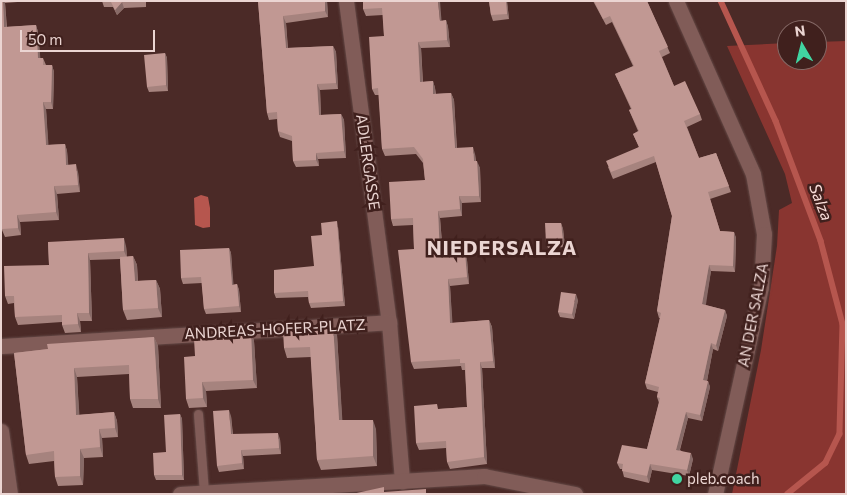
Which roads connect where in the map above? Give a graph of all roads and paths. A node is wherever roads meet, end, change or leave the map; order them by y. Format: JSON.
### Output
{"nodes":[{"id":1,"x":346,"y":1,"type":"edge"},
{"id":2,"x":676,"y":1,"type":"edge"},
{"id":3,"x":389,"y":322,"type":"junction"},
{"id":4,"x":1,"y":346,"type":"edge"},
{"id":5,"x":198,"y":414,"type":"dead end"},
{"id":6,"x":1,"y":431,"type":"edge"},
{"id":7,"x":402,"y":481,"type":"junction"},
{"id":8,"x":335,"y":489,"type":"edge"},
{"id":9,"x":204,"y":492,"type":"junction"},
{"id":10,"x":10,"y":494,"type":"edge"},
{"id":11,"x":180,"y":494,"type":"edge"},
{"id":12,"x":575,"y":494,"type":"edge"},
{"id":13,"x":715,"y":494,"type":"edge"}],
"edges":[{"from":1,"to":3,"type":"street","name":"ADLERGASSE"},
{"from":2,"to":13,"type":"street","name":"AN DER SALZA"},
{"from":3,"to":4,"type":"street","name":"ANDREAS-HOFER-PLATZ"},
{"from":3,"to":7,"type":"street"},
{"from":5,"to":9,"type":"lane"},
{"from":6,"to":10,"type":"street"},
{"from":7,"to":8,"type":"street"},
{"from":7,"to":12,"type":"street"},
{"from":8,"to":9,"type":"street"},
{"from":9,"to":11,"type":"street"}]}
